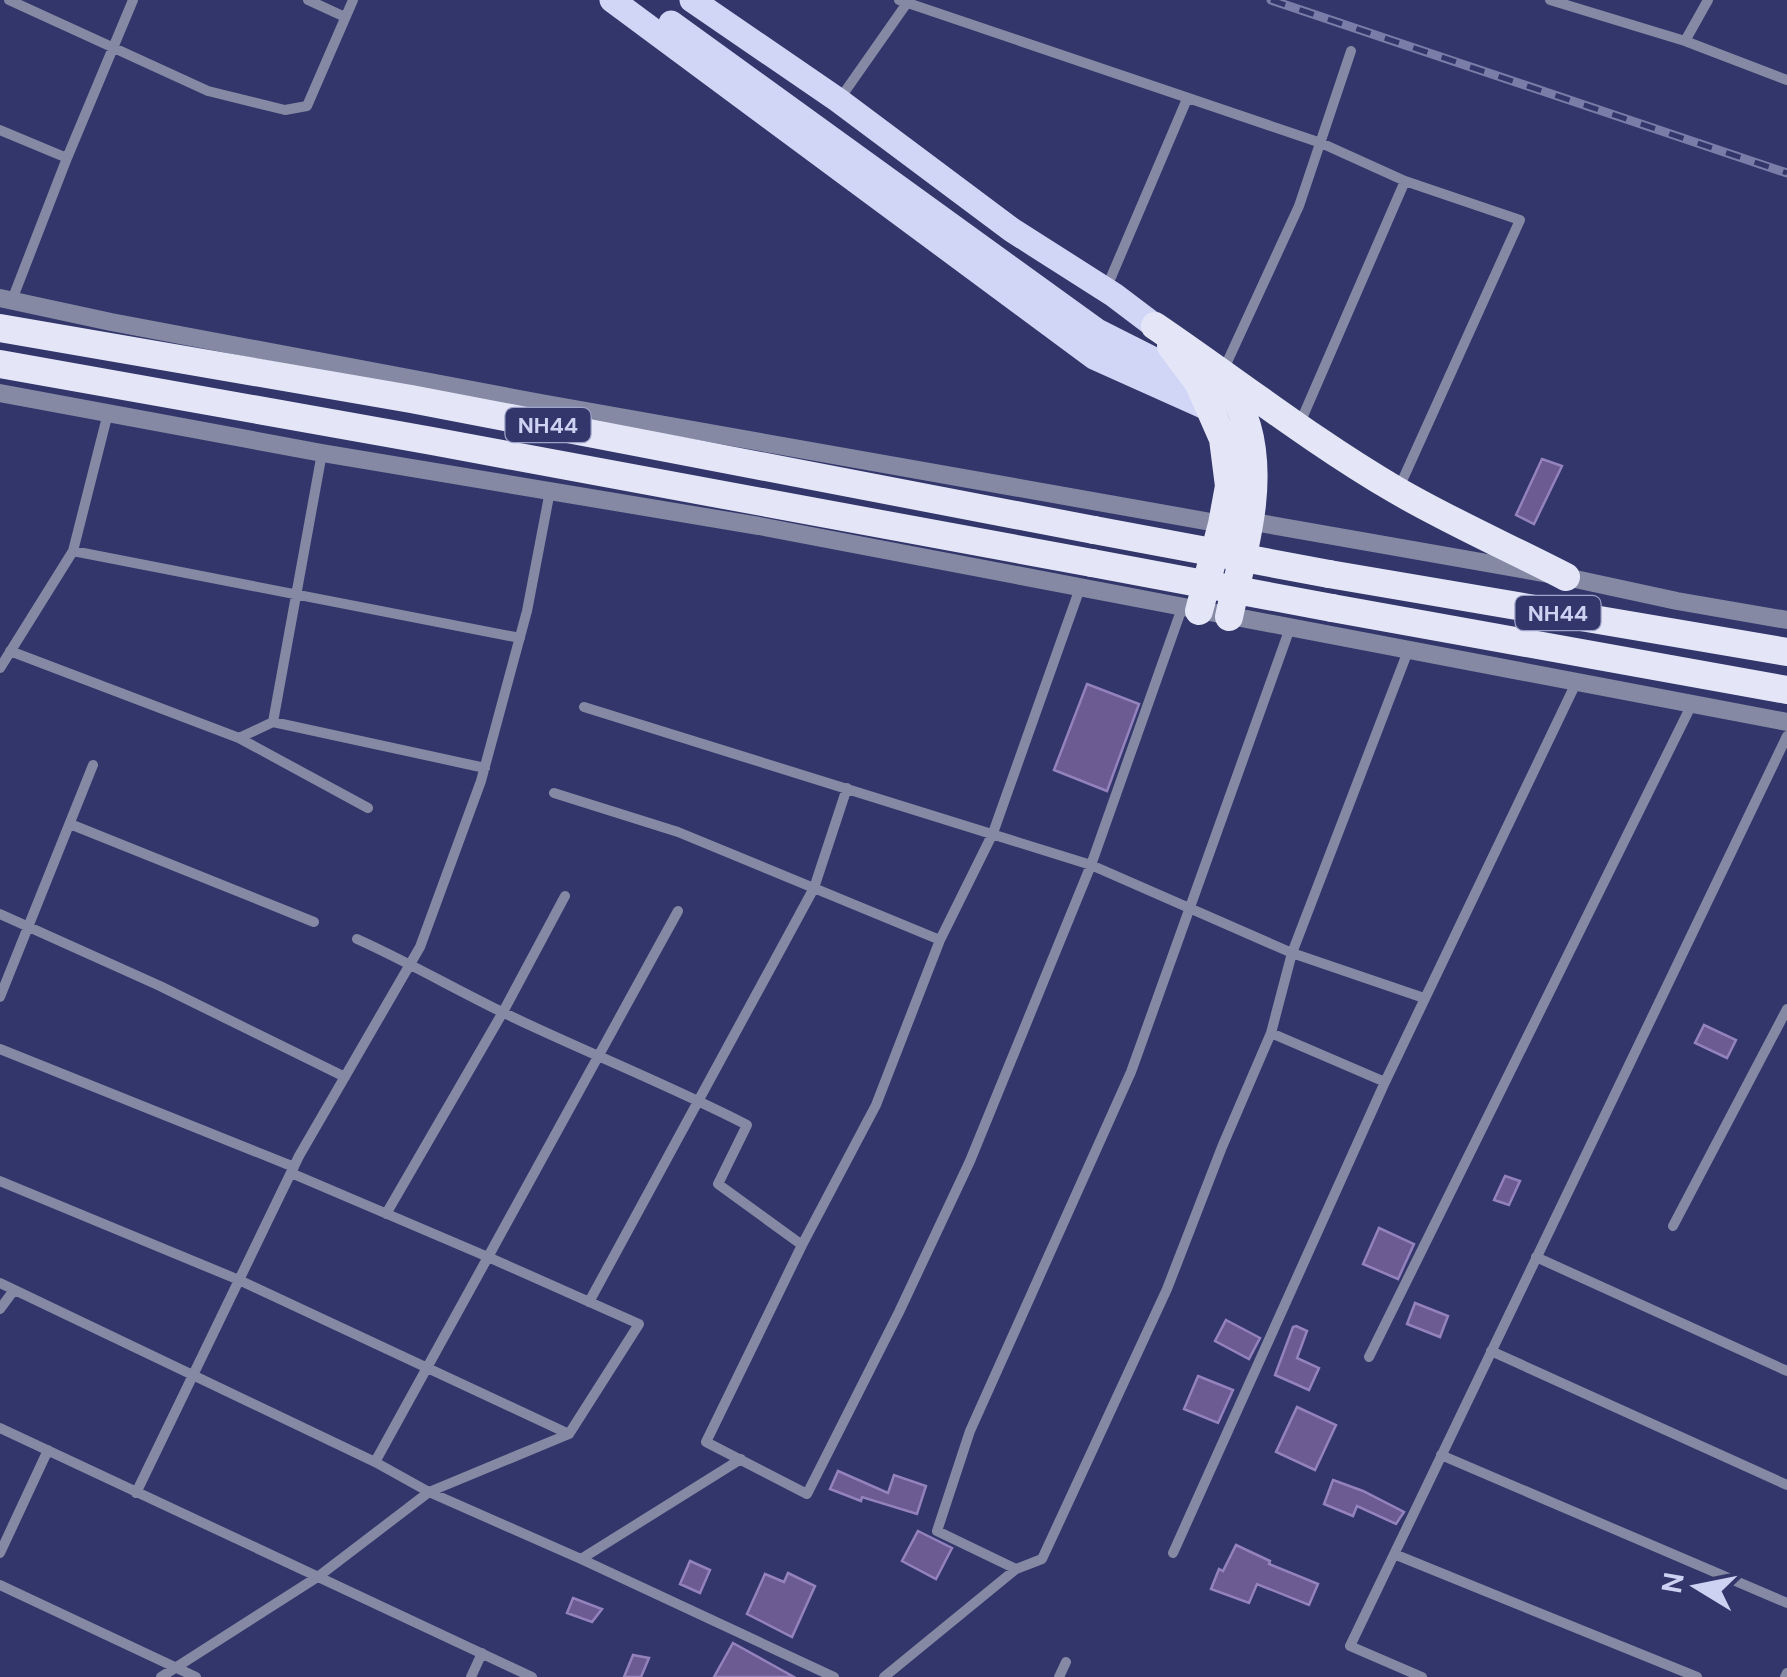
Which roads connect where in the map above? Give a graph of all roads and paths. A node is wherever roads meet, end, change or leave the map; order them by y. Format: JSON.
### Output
{"nodes":[{"id":1,"x":9,"y":0,"type":"edge"},
{"id":2,"x":133,"y":0,"type":"edge"},
{"id":3,"x":308,"y":0,"type":"edge"},
{"id":4,"x":353,"y":0,"type":"edge"},
{"id":5,"x":612,"y":0,"type":"edge"},
{"id":6,"x":638,"y":0,"type":"edge"},
{"id":7,"x":692,"y":0,"type":"edge"},
{"id":8,"x":1550,"y":0,"type":"edge"},
{"id":9,"x":1708,"y":0,"type":"edge"},
{"id":10,"x":903,"y":1,"type":"edge"},
{"id":11,"x":346,"y":17,"type":"junction"},
{"id":12,"x":1685,"y":41,"type":"junction"},
{"id":13,"x":112,"y":49,"type":"junction"},
{"id":14,"x":1351,"y":51,"type":"dead end"},
{"id":15,"x":1787,"y":80,"type":"edge"},
{"id":16,"x":1187,"y":99,"type":"junction"},
{"id":17,"x":838,"y":100,"type":"junction"},
{"id":18,"x":0,"y":130,"type":"edge"},
{"id":19,"x":1321,"y":143,"type":"junction"},
{"id":20,"x":66,"y":158,"type":"junction"},
{"id":21,"x":1405,"y":181,"type":"junction"},
{"id":22,"x":1105,"y":290,"type":"junction"},
{"id":23,"x":6,"y":299,"type":"edge"},
{"id":24,"x":1155,"y":326,"type":"joint"},
{"id":25,"x":0,"y":328,"type":"edge"},
{"id":26,"x":0,"y":364,"type":"edge"},
{"id":27,"x":1210,"y":377,"type":"junction"},
{"id":28,"x":0,"y":393,"type":"edge"},
{"id":29,"x":1210,"y":409,"type":"junction"},
{"id":30,"x":108,"y":413,"type":"junction"},
{"id":31,"x":1297,"y":428,"type":"junction"},
{"id":32,"x":322,"y":453,"type":"junction"},
{"id":33,"x":550,"y":491,"type":"junction"},
{"id":34,"x":1398,"y":491,"type":"junction"},
{"id":35,"x":1235,"y":522,"type":"junction"},
{"id":36,"x":73,"y":550,"type":"junction"},
{"id":37,"x":1086,"y":576,"type":"junction"},
{"id":38,"x":1566,"y":577,"type":"junction"},
{"id":39,"x":296,"y":595,"type":"junction"},
{"id":40,"x":1191,"y":610,"type":"junction"},
{"id":41,"x":1230,"y":617,"type":"junction"},
{"id":42,"x":1787,"y":620,"type":"edge"},
{"id":43,"x":1290,"y":628,"type":"junction"},
{"id":44,"x":520,"y":638,"type":"junction"},
{"id":45,"x":10,"y":651,"type":"junction"},
{"id":46,"x":1408,"y":651,"type":"junction"},
{"id":47,"x":1787,"y":652,"type":"edge"},
{"id":48,"x":0,"y":668,"type":"edge"},
{"id":49,"x":1576,"y":682,"type":"junction"},
{"id":50,"x":1787,"y":690,"type":"edge"},
{"id":51,"x":1692,"y":704,"type":"junction"},
{"id":52,"x":584,"y":707,"type":"dead end"},
{"id":53,"x":273,"y":722,"type":"junction"},
{"id":54,"x":1787,"y":722,"type":"edge"},
{"id":55,"x":1787,"y":736,"type":"edge"},
{"id":56,"x":240,"y":738,"type":"junction"},
{"id":57,"x":93,"y":765,"type":"dead end"},
{"id":58,"x":485,"y":768,"type":"junction"},
{"id":59,"x":848,"y":788,"type":"junction"},
{"id":60,"x":554,"y":793,"type":"dead end"},
{"id":61,"x":368,"y":808,"type":"dead end"},
{"id":62,"x":70,"y":824,"type":"junction"},
{"id":63,"x":992,"y":834,"type":"junction"},
{"id":64,"x":1091,"y":865,"type":"junction"},
{"id":65,"x":814,"y":888,"type":"junction"},
{"id":66,"x":564,"y":896,"type":"dead end"},
{"id":67,"x":1190,"y":908,"type":"junction"},
{"id":68,"x":678,"y":911,"type":"dead end"},
{"id":69,"x":0,"y":914,"type":"edge"},
{"id":70,"x":314,"y":922,"type":"dead end"},
{"id":71,"x":28,"y":926,"type":"junction"},
{"id":72,"x":357,"y":939,"type":"dead end"},
{"id":73,"x":940,"y":940,"type":"junction"},
{"id":74,"x":1292,"y":953,"type":"junction"},
{"id":75,"x":410,"y":963,"type":"junction"},
{"id":76,"x":0,"y":998,"type":"edge"},
{"id":77,"x":1424,"y":998,"type":"junction"},
{"id":78,"x":1787,"y":1009,"type":"edge"},
{"id":79,"x":503,"y":1012,"type":"junction"},
{"id":80,"x":1271,"y":1033,"type":"junction"},
{"id":81,"x":0,"y":1049,"type":"edge"},
{"id":82,"x":598,"y":1054,"type":"junction"},
{"id":83,"x":345,"y":1076,"type":"junction"},
{"id":84,"x":1385,"y":1082,"type":"junction"},
{"id":85,"x":700,"y":1100,"type":"junction"},
{"id":86,"x":292,"y":1170,"type":"junction"},
{"id":87,"x":0,"y":1181,"type":"edge"},
{"id":88,"x":386,"y":1214,"type":"junction"},
{"id":89,"x":1673,"y":1226,"type":"dead end"},
{"id":90,"x":802,"y":1245,"type":"junction"},
{"id":91,"x":488,"y":1256,"type":"junction"},
{"id":92,"x":1536,"y":1257,"type":"junction"},
{"id":93,"x":239,"y":1280,"type":"junction"},
{"id":94,"x":0,"y":1283,"type":"edge"},
{"id":95,"x":14,"y":1290,"type":"junction"},
{"id":96,"x":589,"y":1302,"type":"junction"},
{"id":97,"x":0,"y":1310,"type":"edge"},
{"id":98,"x":1491,"y":1351,"type":"junction"},
{"id":99,"x":1369,"y":1357,"type":"dead end"},
{"id":100,"x":428,"y":1366,"type":"junction"},
{"id":101,"x":1787,"y":1371,"type":"edge"},
{"id":102,"x":192,"y":1376,"type":"junction"},
{"id":103,"x":0,"y":1428,"type":"edge"},
{"id":104,"x":569,"y":1434,"type":"junction"},
{"id":105,"x":48,"y":1450,"type":"junction"},
{"id":106,"x":1441,"y":1455,"type":"junction"},
{"id":107,"x":741,"y":1460,"type":"junction"},
{"id":108,"x":375,"y":1462,"type":"junction"},
{"id":109,"x":1787,"y":1485,"type":"edge"},
{"id":110,"x":429,"y":1492,"type":"junction"},
{"id":111,"x":136,"y":1493,"type":"junction"},
{"id":112,"x":0,"y":1552,"type":"edge"},
{"id":113,"x":1173,"y":1553,"type":"dead end"},
{"id":114,"x":1394,"y":1554,"type":"junction"},
{"id":115,"x":581,"y":1559,"type":"junction"},
{"id":116,"x":1016,"y":1568,"type":"junction"},
{"id":117,"x":319,"y":1576,"type":"junction"},
{"id":118,"x":0,"y":1585,"type":"edge"},
{"id":119,"x":1787,"y":1603,"type":"edge"},
{"id":120,"x":482,"y":1653,"type":"junction"},
{"id":121,"x":1066,"y":1662,"type":"dead end"},
{"id":122,"x":176,"y":1668,"type":"junction"},
{"id":123,"x":161,"y":1677,"type":"edge"},
{"id":124,"x":196,"y":1677,"type":"edge"},
{"id":125,"x":471,"y":1677,"type":"edge"},
{"id":126,"x":532,"y":1677,"type":"edge"},
{"id":127,"x":834,"y":1677,"type":"edge"},
{"id":128,"x":884,"y":1677,"type":"edge"},
{"id":129,"x":1059,"y":1677,"type":"edge"},
{"id":130,"x":1422,"y":1677,"type":"edge"},
{"id":131,"x":1697,"y":1677,"type":"edge"}],
"edges":[{"from":1,"to":13,"type":"street"},
{"from":2,"to":13,"type":"street"},
{"from":3,"to":11,"type":"street"},
{"from":4,"to":11,"type":"street"},
{"from":5,"to":29,"type":"main road"},
{"from":6,"to":27,"type":"main road"},
{"from":7,"to":17,"type":"main road"},
{"from":8,"to":12,"type":"street"},
{"from":9,"to":12,"type":"street"},
{"from":10,"to":16,"type":"street"},
{"from":10,"to":17,"type":"street"},
{"from":11,"to":13,"type":"street"},
{"from":12,"to":15,"type":"street"},
{"from":13,"to":20,"type":"street"},
{"from":14,"to":19,"type":"street"},
{"from":16,"to":19,"type":"street"},
{"from":16,"to":22,"type":"street"},
{"from":17,"to":22,"type":"main road"},
{"from":18,"to":20,"type":"street"},
{"from":19,"to":21,"type":"street"},
{"from":19,"to":27,"type":"street"},
{"from":20,"to":23,"type":"street"},
{"from":21,"to":31,"type":"street"},
{"from":21,"to":34,"type":"street"},
{"from":22,"to":24,"type":"main road"},
{"from":23,"to":35,"type":"street"},
{"from":24,"to":27,"type":"highway"},
{"from":25,"to":47,"type":"highway","number":"NH44","bridge":true},
{"from":26,"to":37,"type":"highway","number":"NH44"},
{"from":27,"to":29,"type":"highway"},
{"from":27,"to":31,"type":"highway"},
{"from":27,"to":35,"type":"highway"},
{"from":28,"to":30,"type":"street"},
{"from":29,"to":35,"type":"highway"},
{"from":30,"to":32,"type":"street"},
{"from":30,"to":36,"type":"street"},
{"from":31,"to":34,"type":"highway"},
{"from":32,"to":33,"type":"street"},
{"from":32,"to":39,"type":"street"},
{"from":33,"to":37,"type":"street"},
{"from":33,"to":44,"type":"street"},
{"from":34,"to":38,"type":"highway"},
{"from":35,"to":38,"type":"street"},
{"from":35,"to":40,"type":"highway"},
{"from":35,"to":41,"type":"highway"},
{"from":36,"to":39,"type":"street"},
{"from":36,"to":45,"type":"street"},
{"from":37,"to":40,"type":"street"},
{"from":37,"to":50,"type":"highway","number":"NH44","bridge":true},
{"from":37,"to":63,"type":"street"},
{"from":38,"to":42,"type":"street"},
{"from":39,"to":44,"type":"street"},
{"from":39,"to":53,"type":"street"},
{"from":40,"to":41,"type":"street"},
{"from":40,"to":64,"type":"street"},
{"from":41,"to":43,"type":"street"},
{"from":43,"to":46,"type":"street"},
{"from":43,"to":67,"type":"street"},
{"from":44,"to":58,"type":"street"},
{"from":45,"to":48,"type":"street"},
{"from":45,"to":56,"type":"street"},
{"from":46,"to":49,"type":"street"},
{"from":46,"to":74,"type":"street"},
{"from":49,"to":51,"type":"street"},
{"from":49,"to":77,"type":"street"},
{"from":51,"to":54,"type":"street"},
{"from":51,"to":99,"type":"street"},
{"from":52,"to":59,"type":"street"},
{"from":53,"to":56,"type":"street"},
{"from":53,"to":58,"type":"street"},
{"from":55,"to":92,"type":"street"},
{"from":56,"to":61,"type":"street"},
{"from":57,"to":62,"type":"street"},
{"from":58,"to":75,"type":"street"},
{"from":59,"to":63,"type":"street"},
{"from":59,"to":65,"type":"street"},
{"from":60,"to":65,"type":"street"},
{"from":62,"to":70,"type":"street"},
{"from":62,"to":71,"type":"street"},
{"from":63,"to":64,"type":"street"},
{"from":63,"to":73,"type":"street"},
{"from":64,"to":67,"type":"street"},
{"from":64,"to":107,"type":"street"},
{"from":65,"to":73,"type":"street"},
{"from":65,"to":85,"type":"street"},
{"from":66,"to":79,"type":"street"},
{"from":67,"to":74,"type":"street"},
{"from":67,"to":116,"type":"street"},
{"from":68,"to":82,"type":"street"},
{"from":69,"to":71,"type":"street"},
{"from":71,"to":76,"type":"street"},
{"from":71,"to":83,"type":"street"},
{"from":72,"to":75,"type":"street"},
{"from":73,"to":90,"type":"street"},
{"from":74,"to":77,"type":"street"},
{"from":74,"to":80,"type":"street"},
{"from":75,"to":79,"type":"street"},
{"from":75,"to":83,"type":"street"},
{"from":77,"to":84,"type":"street"},
{"from":78,"to":89,"type":"street"},
{"from":79,"to":82,"type":"street"},
{"from":79,"to":88,"type":"street"},
{"from":80,"to":84,"type":"street"},
{"from":80,"to":116,"type":"street"},
{"from":81,"to":86,"type":"street"},
{"from":82,"to":85,"type":"street"},
{"from":82,"to":91,"type":"street"},
{"from":83,"to":86,"type":"street"},
{"from":84,"to":113,"type":"street"},
{"from":85,"to":90,"type":"street"},
{"from":85,"to":96,"type":"street"},
{"from":86,"to":88,"type":"street"},
{"from":86,"to":93,"type":"street"},
{"from":87,"to":93,"type":"street"},
{"from":88,"to":91,"type":"street"},
{"from":90,"to":107,"type":"street"},
{"from":91,"to":96,"type":"street"},
{"from":91,"to":100,"type":"street"},
{"from":92,"to":98,"type":"street"},
{"from":92,"to":101,"type":"street"},
{"from":93,"to":100,"type":"street"},
{"from":93,"to":102,"type":"street"},
{"from":94,"to":95,"type":"street"},
{"from":95,"to":97,"type":"street"},
{"from":95,"to":102,"type":"street"},
{"from":96,"to":104,"type":"street"},
{"from":98,"to":106,"type":"street"},
{"from":98,"to":109,"type":"street"},
{"from":100,"to":104,"type":"street"},
{"from":100,"to":108,"type":"street"},
{"from":102,"to":108,"type":"street"},
{"from":102,"to":111,"type":"street"},
{"from":103,"to":105,"type":"street"},
{"from":104,"to":110,"type":"street"},
{"from":105,"to":111,"type":"street"},
{"from":105,"to":112,"type":"street"},
{"from":106,"to":114,"type":"street"},
{"from":106,"to":119,"type":"street"},
{"from":107,"to":115,"type":"street"},
{"from":108,"to":110,"type":"street"},
{"from":110,"to":115,"type":"street"},
{"from":110,"to":117,"type":"street"},
{"from":111,"to":117,"type":"street"},
{"from":114,"to":130,"type":"street"},
{"from":114,"to":131,"type":"street"},
{"from":115,"to":127,"type":"street"},
{"from":116,"to":128,"type":"street"},
{"from":117,"to":120,"type":"street"},
{"from":117,"to":122,"type":"street"},
{"from":118,"to":122,"type":"street"},
{"from":120,"to":125,"type":"street"},
{"from":120,"to":126,"type":"street"},
{"from":121,"to":129,"type":"street"},
{"from":122,"to":123,"type":"street"},
{"from":122,"to":124,"type":"street"}]}
